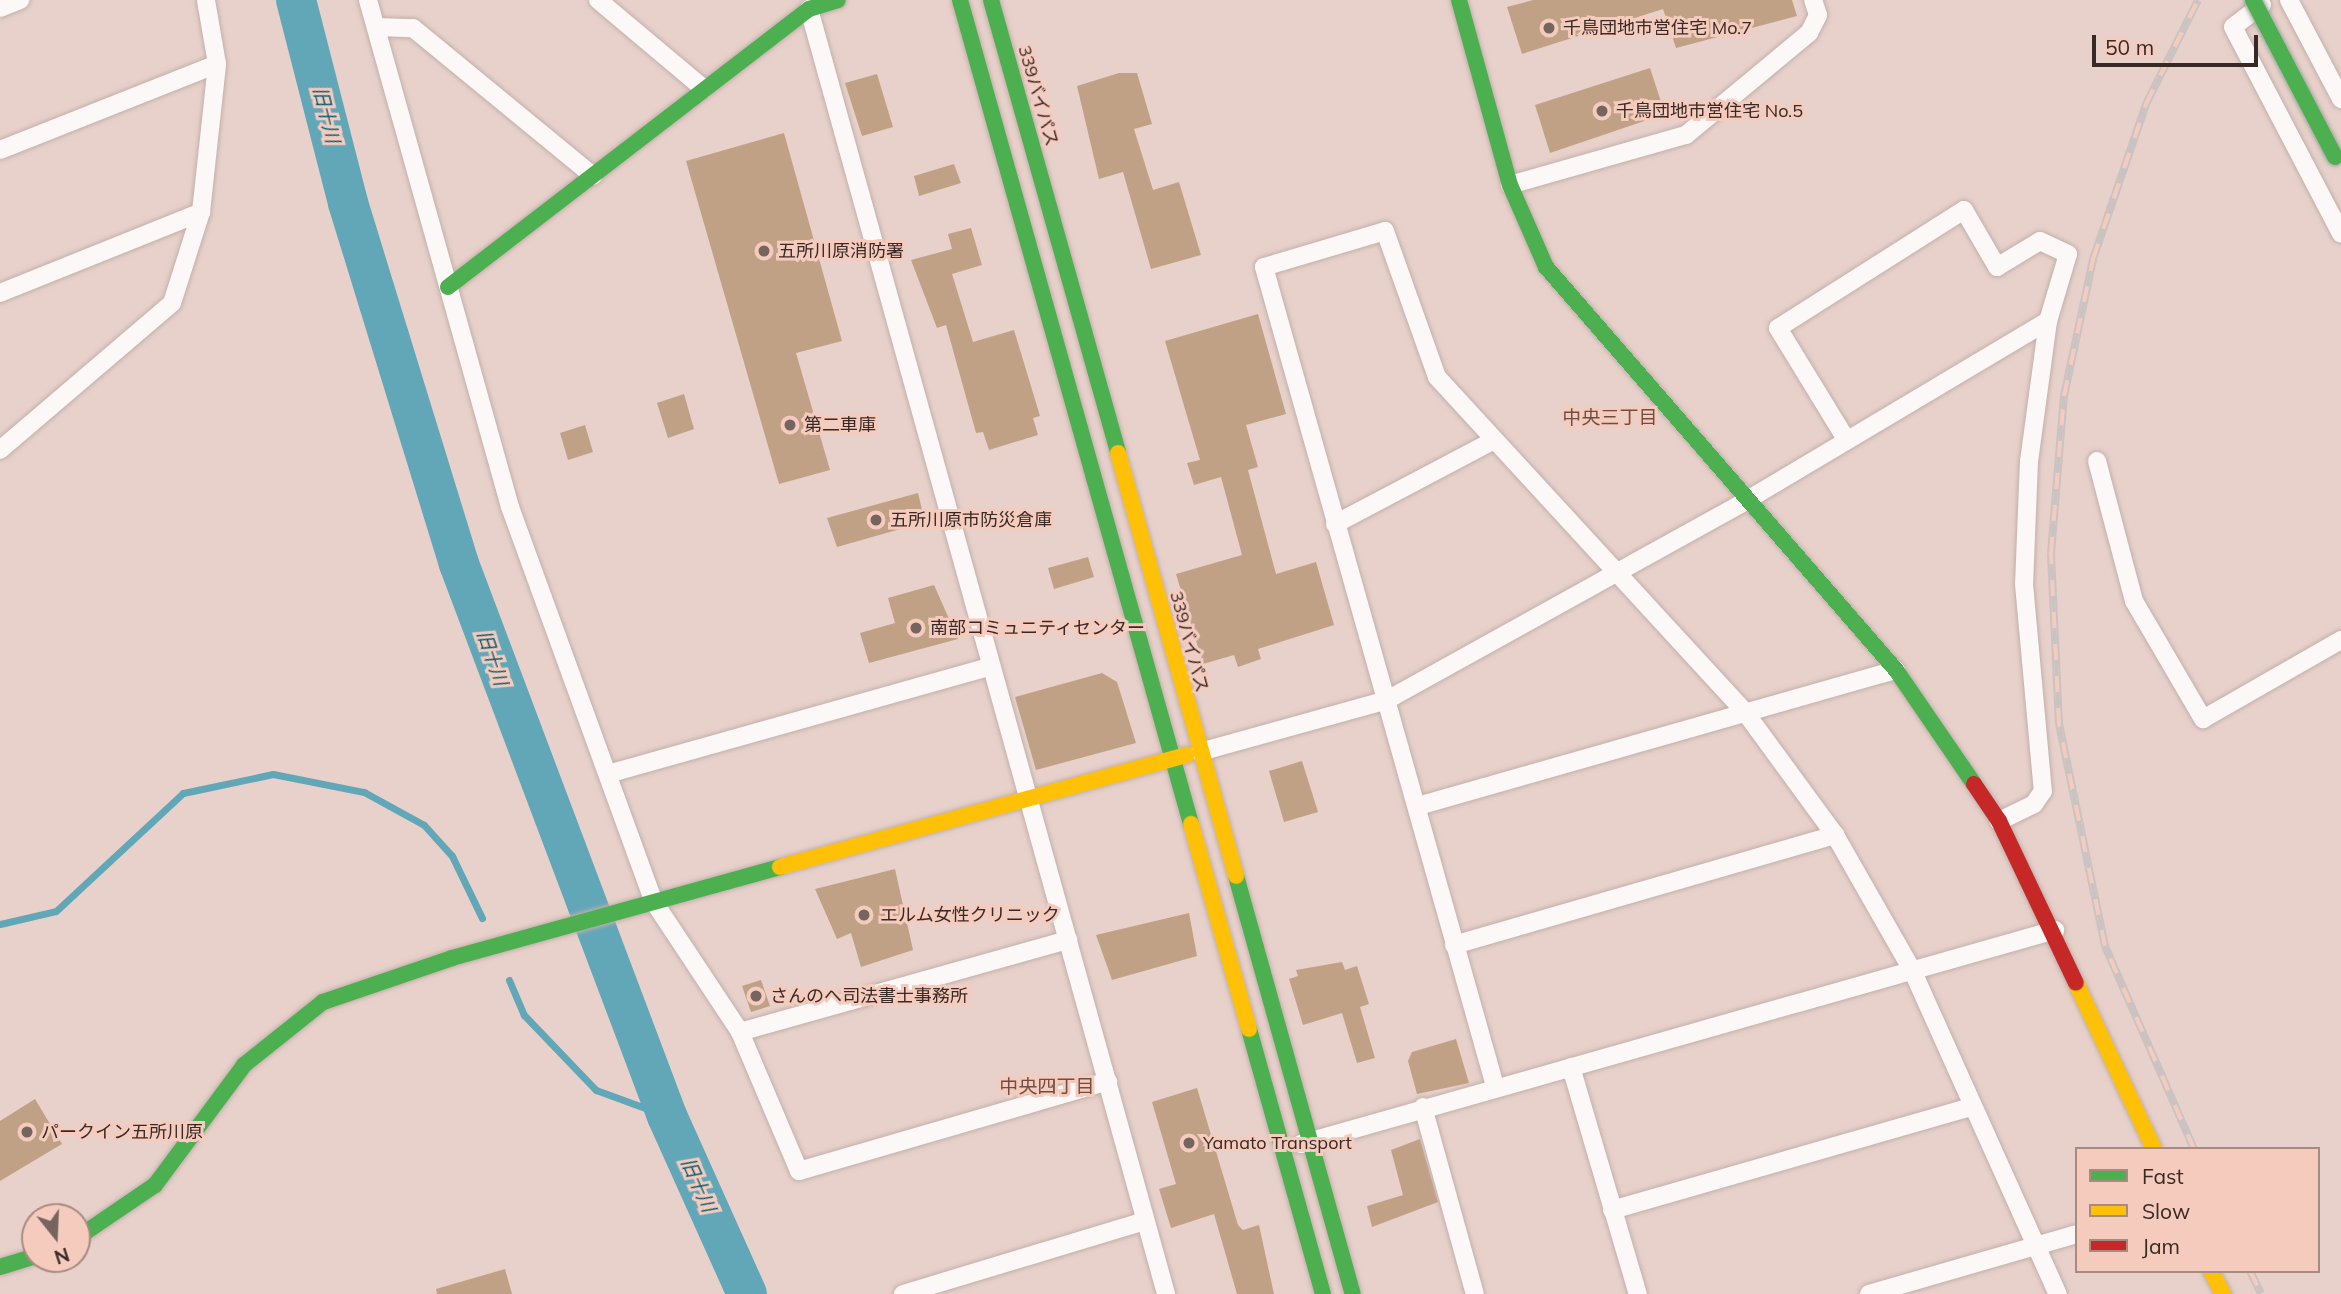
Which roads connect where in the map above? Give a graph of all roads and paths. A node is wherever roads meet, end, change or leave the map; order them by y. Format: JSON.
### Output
{"nodes":[{"id":1,"x":20,"y":0,"type":"edge"},
{"id":2,"x":206,"y":0,"type":"edge"},
{"id":3,"x":369,"y":0,"type":"edge"},
{"id":4,"x":838,"y":0,"type":"edge"},
{"id":5,"x":960,"y":0,"type":"edge"},
{"id":6,"x":991,"y":0,"type":"edge"},
{"id":7,"x":1459,"y":0,"type":"edge"},
{"id":8,"x":1813,"y":0,"type":"edge"},
{"id":9,"x":2253,"y":0,"type":"edge"},
{"id":10,"x":2269,"y":0,"type":"edge"},
{"id":11,"x":2289,"y":0,"type":"edge"},
{"id":12,"x":606,"y":2,"type":"edge"},
{"id":13,"x":0,"y":8,"type":"edge"},
{"id":14,"x":809,"y":9,"type":"junction"},
{"id":15,"x":376,"y":27,"type":"junction"},
{"id":16,"x":217,"y":64,"type":"junction"},
{"id":17,"x":704,"y":89,"type":"junction"},
{"id":18,"x":2341,"y":99,"type":"edge"},
{"id":19,"x":0,"y":150,"type":"edge"},
{"id":20,"x":2335,"y":157,"type":"dead end"},
{"id":21,"x":593,"y":176,"type":"junction"},
{"id":22,"x":1510,"y":185,"type":"junction"},
{"id":23,"x":201,"y":212,"type":"junction"},
{"id":24,"x":2341,"y":234,"type":"edge"},
{"id":25,"x":448,"y":287,"type":"junction"},
{"id":26,"x":0,"y":293,"type":"edge"},
{"id":27,"x":2048,"y":321,"type":"junction"},
{"id":28,"x":1846,"y":439,"type":"junction"},
{"id":29,"x":1494,"y":440,"type":"junction"},
{"id":30,"x":0,"y":450,"type":"edge"},
{"id":31,"x":2097,"y":461,"type":"dead end"},
{"id":32,"x":1749,"y":499,"type":"junction"},
{"id":33,"x":1335,"y":524,"type":"junction"},
{"id":34,"x":1617,"y":570,"type":"junction"},
{"id":35,"x":2341,"y":640,"type":"edge"},
{"id":36,"x":991,"y":666,"type":"junction"},
{"id":37,"x":1896,"y":670,"type":"junction"},
{"id":38,"x":1387,"y":700,"type":"junction"},
{"id":39,"x":1745,"y":712,"type":"junction"},
{"id":40,"x":1200,"y":752,"type":"junction"},
{"id":41,"x":1170,"y":760,"type":"junction"},
{"id":42,"x":608,"y":774,"type":"junction"},
{"id":43,"x":1029,"y":801,"type":"junction"},
{"id":44,"x":1418,"y":806,"type":"junction"},
{"id":45,"x":1999,"y":821,"type":"junction"},
{"id":46,"x":1835,"y":835,"type":"junction"},
{"id":47,"x":646,"y":904,"type":"junction"},
{"id":48,"x":2055,"y":929,"type":"junction"},
{"id":49,"x":1068,"y":940,"type":"junction"},
{"id":50,"x":1454,"y":945,"type":"junction"},
{"id":51,"x":1913,"y":972,"type":"junction"},
{"id":52,"x":740,"y":1032,"type":"junction"},
{"id":53,"x":1571,"y":1067,"type":"junction"},
{"id":54,"x":1108,"y":1081,"type":"junction"},
{"id":55,"x":1495,"y":1086,"type":"junction"},
{"id":56,"x":1423,"y":1107,"type":"junction"},
{"id":57,"x":1971,"y":1107,"type":"junction"},
{"id":58,"x":1311,"y":1141,"type":"junction"},
{"id":59,"x":2153,"y":1147,"type":"edge"},
{"id":60,"x":1283,"y":1149,"type":"junction"},
{"id":61,"x":1612,"y":1210,"type":"junction"},
{"id":62,"x":1145,"y":1221,"type":"junction"},
{"id":63,"x":91,"y":1228,"type":"edge"},
{"id":64,"x":2075,"y":1235,"type":"edge"},
{"id":65,"x":2037,"y":1247,"type":"junction"},
{"id":66,"x":21,"y":1260,"type":"edge"},
{"id":67,"x":0,"y":1267,"type":"edge"},
{"id":68,"x":2212,"y":1273,"type":"edge"},
{"id":69,"x":903,"y":1294,"type":"edge"},
{"id":70,"x":1166,"y":1294,"type":"edge"},
{"id":71,"x":1323,"y":1294,"type":"edge"},
{"id":72,"x":1353,"y":1294,"type":"edge"},
{"id":73,"x":1475,"y":1294,"type":"edge"},
{"id":74,"x":1638,"y":1294,"type":"edge"},
{"id":75,"x":1869,"y":1294,"type":"edge"},
{"id":76,"x":2058,"y":1294,"type":"edge"},
{"id":77,"x":2223,"y":1294,"type":"edge"}],
"edges":[{"from":1,"to":13,"type":"street"},
{"from":2,"to":16,"type":"street"},
{"from":3,"to":15,"type":"street"},
{"from":4,"to":14,"type":"main road"},
{"from":5,"to":41,"type":"main road"},
{"from":6,"to":40,"type":"main road","name":"339バイパス"},
{"from":7,"to":22,"type":"main road"},
{"from":8,"to":22,"type":"street"},
{"from":9,"to":20,"type":"main road","bridge":true},
{"from":10,"to":24,"type":"street"},
{"from":11,"to":18,"type":"street"},
{"from":12,"to":17,"type":"street"},
{"from":14,"to":17,"type":"main road"},
{"from":14,"to":36,"type":"street"},
{"from":15,"to":21,"type":"street"},
{"from":15,"to":25,"type":"street"},
{"from":16,"to":19,"type":"street"},
{"from":16,"to":23,"type":"street"},
{"from":17,"to":21,"type":"main road"},
{"from":21,"to":25,"type":"main road"},
{"from":22,"to":32,"type":"main road"},
{"from":23,"to":26,"type":"street"},
{"from":23,"to":30,"type":"street"},
{"from":25,"to":42,"type":"street"},
{"from":27,"to":28,"type":"street"},
{"from":27,"to":28,"type":"street"},
{"from":27,"to":45,"type":"street"},
{"from":28,"to":32,"type":"street"},
{"from":29,"to":33,"type":"street"},
{"from":29,"to":33,"type":"street"},
{"from":29,"to":34,"type":"street"},
{"from":31,"to":35,"type":"street"},
{"from":32,"to":34,"type":"street"},
{"from":32,"to":37,"type":"main road"},
{"from":33,"to":38,"type":"street"},
{"from":34,"to":38,"type":"street"},
{"from":34,"to":39,"type":"street"},
{"from":36,"to":42,"type":"street"},
{"from":36,"to":43,"type":"street"},
{"from":37,"to":39,"type":"street"},
{"from":37,"to":45,"type":"main road"},
{"from":38,"to":40,"type":"street"},
{"from":38,"to":44,"type":"street"},
{"from":39,"to":44,"type":"street"},
{"from":39,"to":46,"type":"street"},
{"from":40,"to":41,"type":"main road"},
{"from":40,"to":58,"type":"main road","name":"339バイパス"},
{"from":41,"to":43,"type":"main road"},
{"from":41,"to":60,"type":"main road"},
{"from":42,"to":47,"type":"street"},
{"from":43,"to":47,"type":"main road"},
{"from":43,"to":49,"type":"street"},
{"from":44,"to":50,"type":"street"},
{"from":45,"to":48,"type":"main road"},
{"from":46,"to":50,"type":"street"},
{"from":46,"to":51,"type":"street"},
{"from":47,"to":52,"type":"street"},
{"from":47,"to":63,"type":"main road"},
{"from":48,"to":51,"type":"street"},
{"from":48,"to":59,"type":"main road"},
{"from":49,"to":52,"type":"street"},
{"from":49,"to":54,"type":"street"},
{"from":50,"to":55,"type":"street"},
{"from":51,"to":53,"type":"street"},
{"from":51,"to":57,"type":"street"},
{"from":52,"to":54,"type":"street"},
{"from":53,"to":55,"type":"street"},
{"from":53,"to":61,"type":"street"},
{"from":54,"to":62,"type":"street"},
{"from":55,"to":56,"type":"street"},
{"from":56,"to":58,"type":"street"},
{"from":56,"to":73,"type":"street"},
{"from":57,"to":61,"type":"street"},
{"from":57,"to":65,"type":"street"},
{"from":58,"to":60,"type":"street"},
{"from":58,"to":72,"type":"main road","name":"339バイパス"},
{"from":60,"to":71,"type":"main road"},
{"from":61,"to":74,"type":"street"},
{"from":62,"to":69,"type":"street"},
{"from":62,"to":70,"type":"street"},
{"from":64,"to":65,"type":"street"},
{"from":65,"to":75,"type":"street"},
{"from":65,"to":76,"type":"street"},
{"from":66,"to":67,"type":"main road"},
{"from":68,"to":77,"type":"main road"}]}
